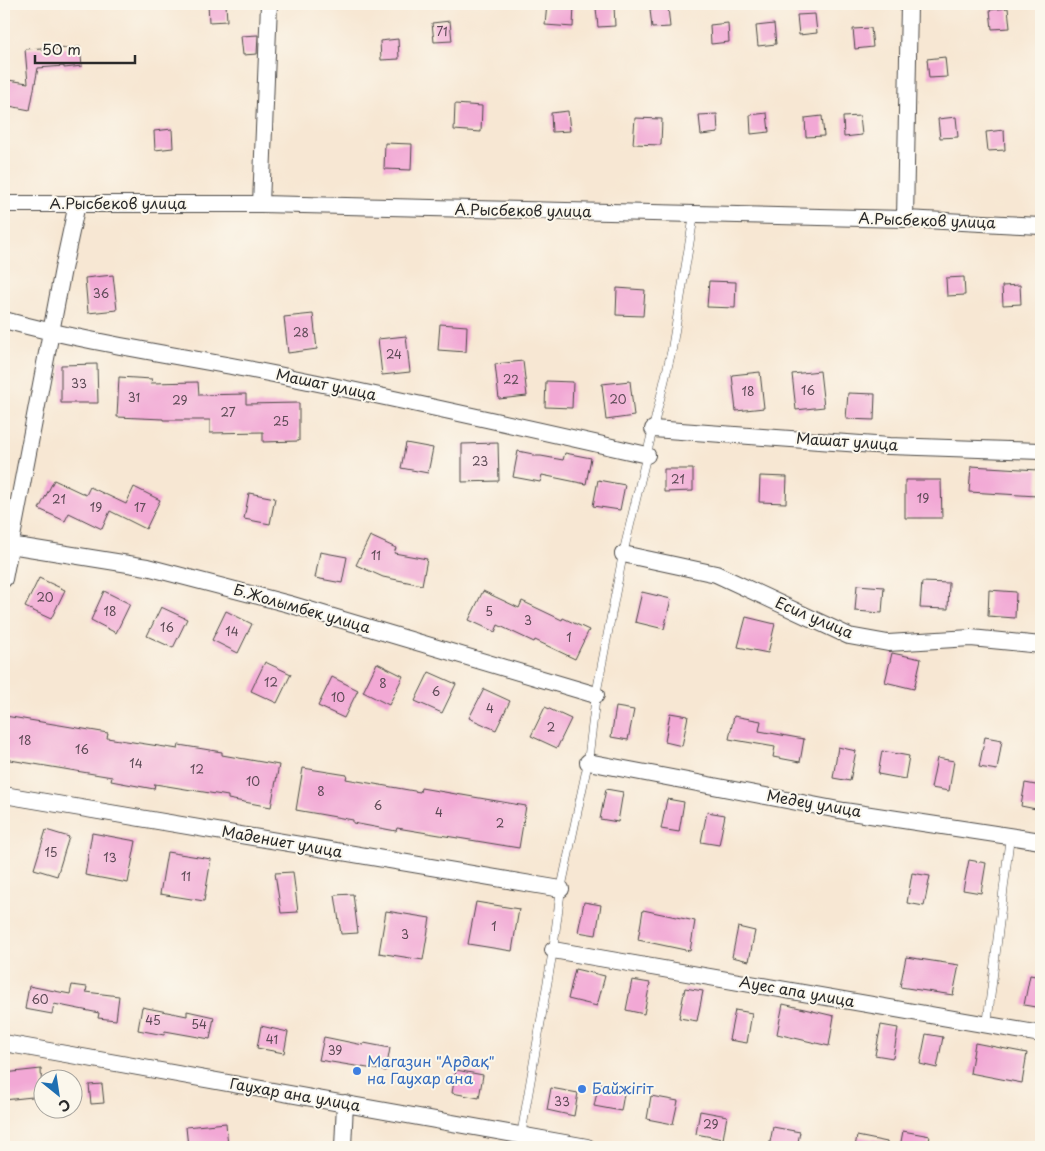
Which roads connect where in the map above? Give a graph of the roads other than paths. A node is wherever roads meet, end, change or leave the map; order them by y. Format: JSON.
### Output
{"nodes":[{"id":1,"x":268,"y":4,"type":"edge"},
{"id":2,"x":909,"y":4,"type":"edge"},
{"id":3,"x":4,"y":204,"type":"edge"},
{"id":4,"x":77,"y":204,"type":"junction"},
{"id":5,"x":261,"y":204,"type":"junction"},
{"id":6,"x":694,"y":215,"type":"junction"},
{"id":7,"x":905,"y":219,"type":"junction"},
{"id":8,"x":1041,"y":226,"type":"edge"},
{"id":9,"x":4,"y":320,"type":"edge"},
{"id":10,"x":51,"y":332,"type":"junction"},
{"id":11,"x":653,"y":429,"type":"junction"},
{"id":12,"x":1041,"y":451,"type":"edge"},
{"id":13,"x":647,"y":455,"type":"junction"},
{"id":14,"x":7,"y":544,"type":"edge"},
{"id":15,"x":623,"y":554,"type":"junction"},
{"id":16,"x":4,"y":579,"type":"edge"},
{"id":17,"x":1041,"y":645,"type":"edge"},
{"id":18,"x":596,"y":695,"type":"junction"},
{"id":19,"x":588,"y":762,"type":"junction"},
{"id":20,"x":4,"y":794,"type":"edge"},
{"id":21,"x":1010,"y":836,"type":"junction"},
{"id":22,"x":1041,"y":841,"type":"edge"},
{"id":23,"x":561,"y":889,"type":"junction"},
{"id":24,"x":553,"y":950,"type":"junction"},
{"id":25,"x":987,"y":1025,"type":"junction"},
{"id":26,"x":1041,"y":1034,"type":"edge"},
{"id":27,"x":4,"y":1043,"type":"edge"},
{"id":28,"x":345,"y":1104,"type":"junction"},
{"id":29,"x":521,"y":1136,"type":"junction"},
{"id":30,"x":342,"y":1147,"type":"edge"},
{"id":31,"x":587,"y":1147,"type":"edge"}],
"edges":[{"from":1,"to":5,"type":"street"},
{"from":2,"to":7,"type":"street"},
{"from":3,"to":4,"type":"street","name":"А.Рысбеков улица"},
{"from":4,"to":5,"type":"street","name":"А.Рысбеков улица"},
{"from":4,"to":10,"type":"street"},
{"from":5,"to":6,"type":"street","name":"А.Рысбеков улица"},
{"from":6,"to":7,"type":"street","name":"А.Рысбеков улица"},
{"from":6,"to":11,"type":"lane"},
{"from":7,"to":8,"type":"street","name":"А.Рысбеков улица"},
{"from":9,"to":10,"type":"street","name":"Машат улица"},
{"from":10,"to":13,"type":"street","name":"Машат улица"},
{"from":10,"to":14,"type":"street"},
{"from":11,"to":12,"type":"street","name":"Машат улица"},
{"from":11,"to":13,"type":"lane"},
{"from":13,"to":15,"type":"lane"},
{"from":14,"to":16,"type":"street"},
{"from":14,"to":18,"type":"street","name":"Б.Жолымбек улица"},
{"from":15,"to":17,"type":"street","name":"Есил улица"},
{"from":15,"to":18,"type":"lane"},
{"from":18,"to":19,"type":"lane"},
{"from":19,"to":21,"type":"street","name":"Медеу улица"},
{"from":19,"to":23,"type":"lane"},
{"from":20,"to":23,"type":"street","name":"Мадениет улица"},
{"from":21,"to":22,"type":"street","name":"Медеу улица"},
{"from":21,"to":25,"type":"lane"},
{"from":23,"to":24,"type":"lane"},
{"from":24,"to":25,"type":"street","name":"Ауес апа улица"},
{"from":24,"to":29,"type":"lane"},
{"from":25,"to":26,"type":"street","name":"Ауес апа улица"},
{"from":27,"to":28,"type":"street","name":"Гаухар ана улица"},
{"from":28,"to":29,"type":"street","name":"Гаухар ана улица"},
{"from":28,"to":30,"type":"street"},
{"from":29,"to":31,"type":"street","name":"Гаухар ана улица"}]}
